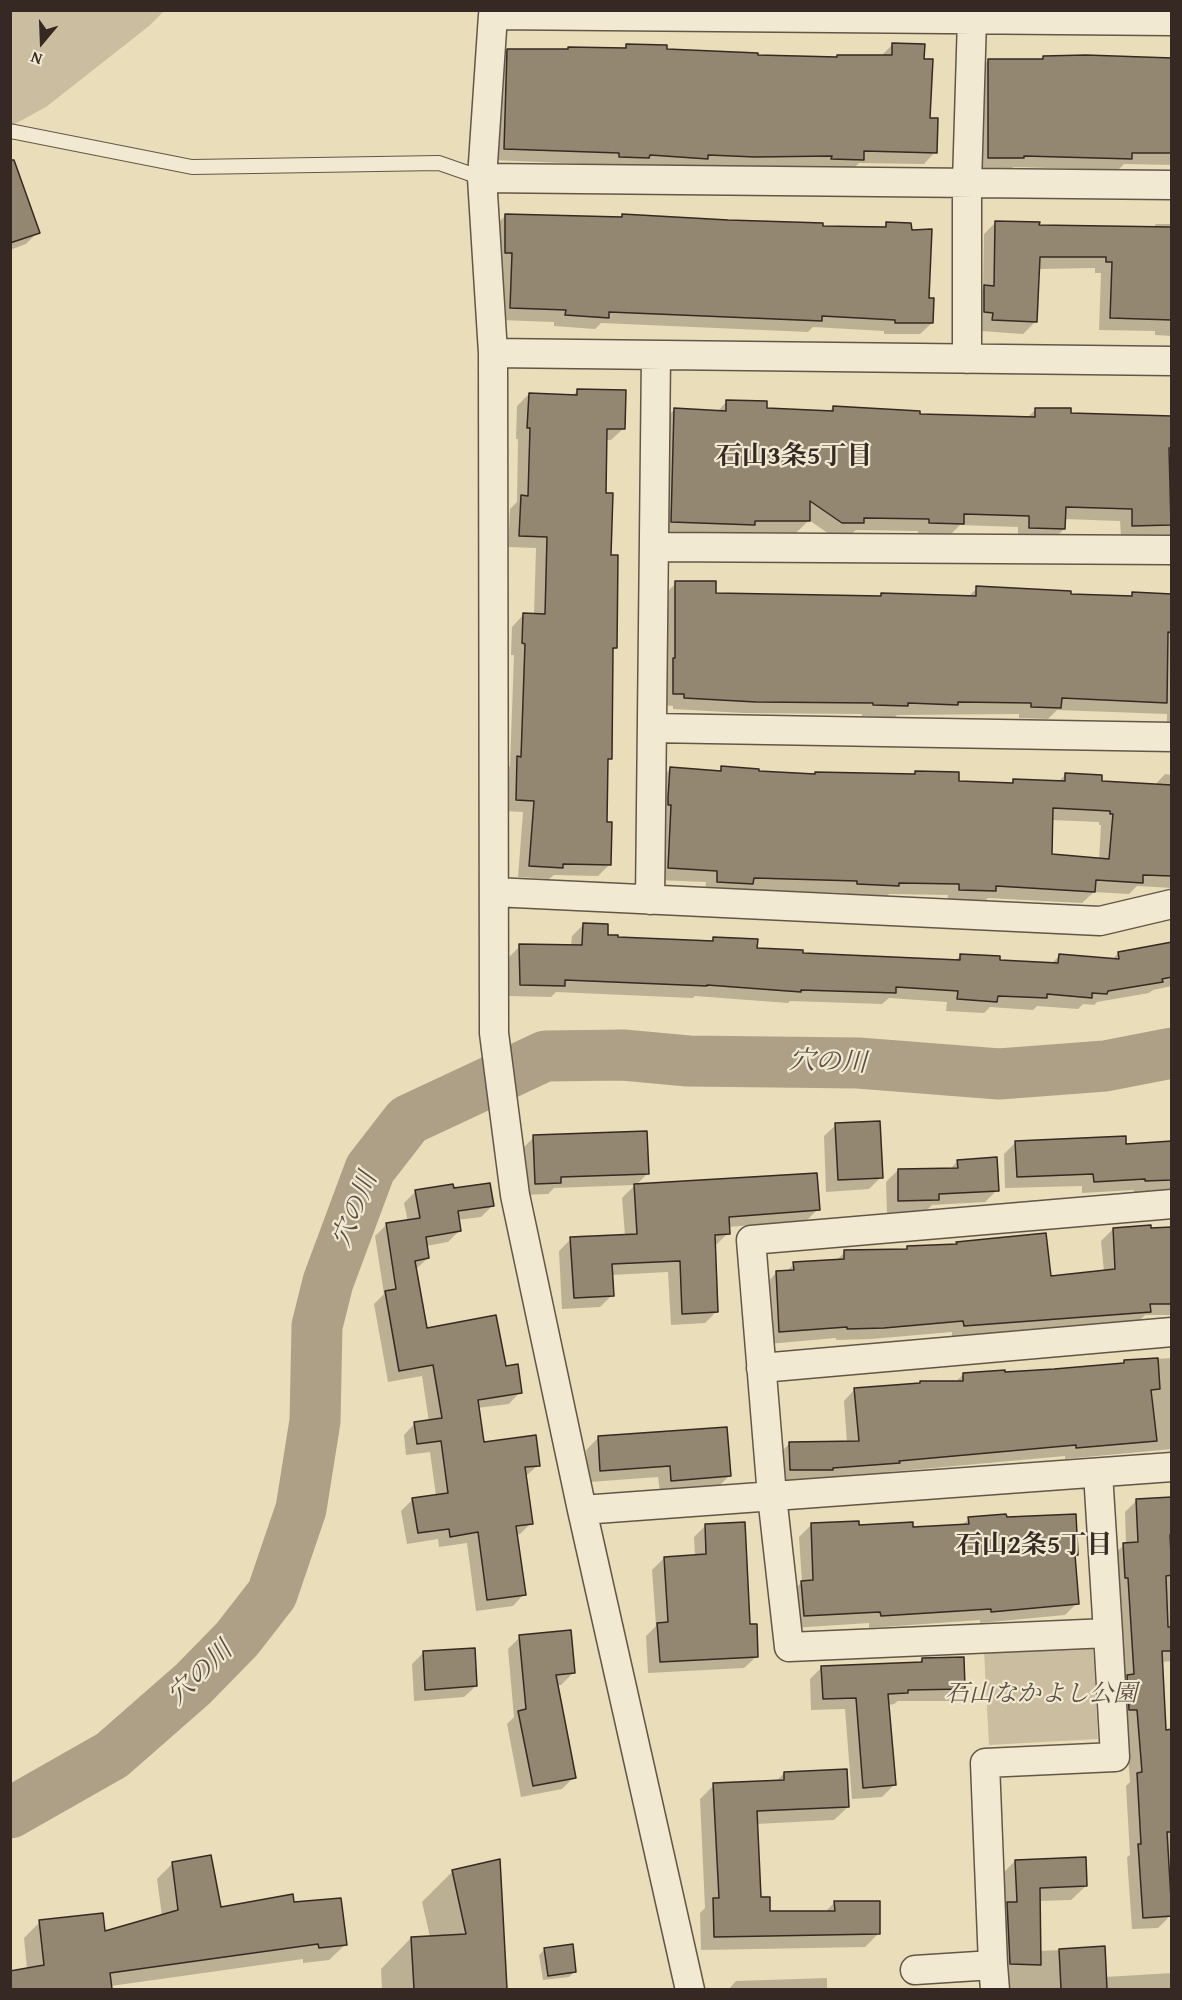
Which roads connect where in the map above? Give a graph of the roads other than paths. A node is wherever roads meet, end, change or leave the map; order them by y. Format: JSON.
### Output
{"nodes":[{"id":1,"x":972,"y":19,"type":"junction"},
{"id":2,"x":1172,"y":21,"type":"edge"},
{"id":3,"x":10,"y":131,"type":"edge"},
{"id":4,"x":482,"y":178,"type":"junction"},
{"id":5,"x":967,"y":183,"type":"junction"},
{"id":6,"x":1172,"y":185,"type":"edge"},
{"id":7,"x":494,"y":354,"type":"junction"},
{"id":8,"x":656,"y":355,"type":"junction"},
{"id":9,"x":967,"y":359,"type":"junction"},
{"id":10,"x":1172,"y":361,"type":"edge"},
{"id":11,"x":654,"y":546,"type":"junction"},
{"id":12,"x":1172,"y":550,"type":"edge"},
{"id":13,"x":652,"y":728,"type":"junction"},
{"id":14,"x":1172,"y":737,"type":"edge"},
{"id":15,"x":494,"y":892,"type":"junction"},
{"id":16,"x":650,"y":900,"type":"junction"},
{"id":17,"x":1172,"y":904,"type":"edge"},
{"id":18,"x":1172,"y":1204,"type":"edge"},
{"id":19,"x":1172,"y":1332,"type":"edge"},
{"id":20,"x":761,"y":1368,"type":"junction"},
{"id":21,"x":1172,"y":1467,"type":"edge"},
{"id":22,"x":1098,"y":1473,"type":"junction"},
{"id":23,"x":772,"y":1496,"type":"junction"},
{"id":24,"x":582,"y":1510,"type":"junction"},
{"id":25,"x":1108,"y":1633,"type":"junction"},
{"id":26,"x":915,"y":1970,"type":"dead end"},
{"id":27,"x":994,"y":1977,"type":"edge"},
{"id":28,"x":690,"y":1989,"type":"edge"}],
"edges":[{"from":1,"to":2,"type":"street"},
{"from":1,"to":4,"type":"street"},
{"from":1,"to":5,"type":"street"},
{"from":3,"to":4,"type":"lane"},
{"from":4,"to":5,"type":"street"},
{"from":4,"to":7,"type":"street"},
{"from":5,"to":6,"type":"street"},
{"from":5,"to":9,"type":"street"},
{"from":7,"to":8,"type":"street"},
{"from":7,"to":15,"type":"street"},
{"from":8,"to":9,"type":"street"},
{"from":8,"to":11,"type":"street"},
{"from":9,"to":10,"type":"street"},
{"from":11,"to":12,"type":"street"},
{"from":11,"to":13,"type":"street"},
{"from":13,"to":14,"type":"street"},
{"from":13,"to":16,"type":"street"},
{"from":15,"to":16,"type":"street"},
{"from":15,"to":24,"type":"street"},
{"from":16,"to":17,"type":"street"},
{"from":18,"to":20,"type":"street"},
{"from":19,"to":20,"type":"street"},
{"from":20,"to":23,"type":"street"},
{"from":21,"to":22,"type":"street"},
{"from":22,"to":23,"type":"street"},
{"from":22,"to":25,"type":"street"},
{"from":23,"to":24,"type":"street"},
{"from":23,"to":25,"type":"street"},
{"from":24,"to":28,"type":"street"},
{"from":25,"to":27,"type":"street"},
{"from":26,"to":27,"type":"street"}]}
